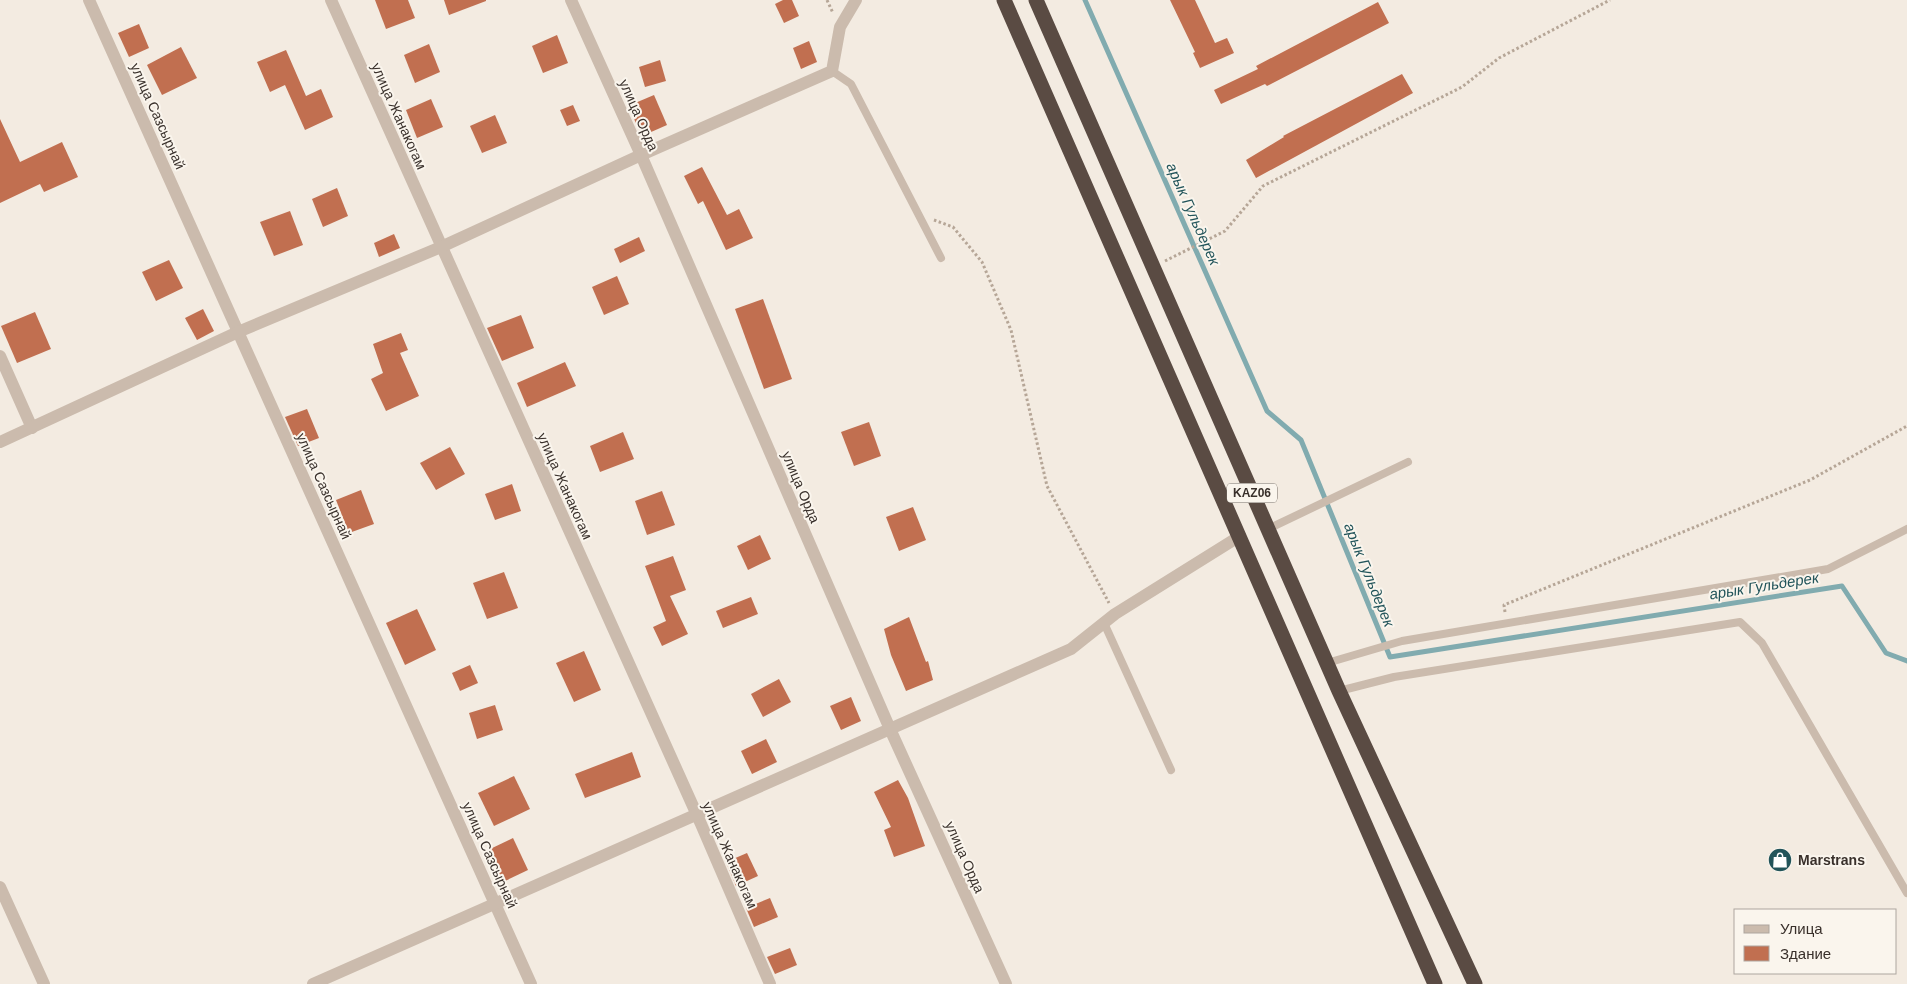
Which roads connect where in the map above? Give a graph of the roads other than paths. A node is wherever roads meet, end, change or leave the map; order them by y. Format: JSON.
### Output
{"nodes":[{"id":1,"x":89,"y":0,"type":"edge"},
{"id":2,"x":331,"y":0,"type":"edge"},
{"id":3,"x":571,"y":0,"type":"edge"},
{"id":4,"x":856,"y":0,"type":"edge"},
{"id":5,"x":1004,"y":0,"type":"edge"},
{"id":6,"x":1036,"y":0,"type":"edge"},
{"id":7,"x":832,"y":71,"type":"junction"},
{"id":8,"x":640,"y":155,"type":"junction"},
{"id":9,"x":440,"y":247,"type":"junction"},
{"id":10,"x":941,"y":258,"type":"dead end"},
{"id":11,"x":238,"y":332,"type":"junction"},
{"id":12,"x":0,"y":356,"type":"edge"},
{"id":13,"x":32,"y":428,"type":"junction"},
{"id":14,"x":0,"y":442,"type":"edge"},
{"id":15,"x":1408,"y":462,"type":"dead end"},
{"id":16,"x":1268,"y":529,"type":"junction"},
{"id":17,"x":1907,"y":529,"type":"edge"},
{"id":18,"x":1240,"y":536,"type":"junction"},
{"id":19,"x":1104,"y":623,"type":"junction"},
{"id":20,"x":1326,"y":663,"type":"junction"},
{"id":21,"x":1339,"y":691,"type":"junction"},
{"id":22,"x":890,"y":729,"type":"junction"},
{"id":23,"x":1171,"y":770,"type":"dead end"},
{"id":24,"x":696,"y":815,"type":"junction"},
{"id":25,"x":0,"y":887,"type":"edge"},
{"id":26,"x":1907,"y":894,"type":"edge"},
{"id":27,"x":495,"y":904,"type":"junction"},
{"id":28,"x":44,"y":984,"type":"edge"},
{"id":29,"x":313,"y":984,"type":"edge"},
{"id":30,"x":531,"y":984,"type":"edge"},
{"id":31,"x":770,"y":984,"type":"edge"},
{"id":32,"x":1006,"y":984,"type":"edge"},
{"id":33,"x":1435,"y":984,"type":"edge"},
{"id":34,"x":1475,"y":984,"type":"edge"}],
"edges":[{"from":1,"to":11,"type":"street","name":"улица Сазсырнай"},
{"from":2,"to":9,"type":"street","name":"улица Жанакогам"},
{"from":3,"to":8,"type":"street","name":"улица Орда"},
{"from":4,"to":7,"type":"street"},
{"from":5,"to":18,"type":"highway","number":"KАZ06"},
{"from":6,"to":16,"type":"highway","number":"KАZ06"},
{"from":7,"to":8,"type":"street"},
{"from":7,"to":10,"type":"lane"},
{"from":8,"to":9,"type":"street"},
{"from":8,"to":22,"type":"street","name":"улица Орда"},
{"from":9,"to":11,"type":"street"},
{"from":9,"to":24,"type":"street","name":"улица Жанакогам"},
{"from":11,"to":13,"type":"street"},
{"from":11,"to":27,"type":"street","name":"улица Сазсырнай"},
{"from":12,"to":13,"type":"street"},
{"from":13,"to":14,"type":"street"},
{"from":15,"to":16,"type":"lane"},
{"from":16,"to":20,"type":"highway","number":"KАZ06"},
{"from":17,"to":20,"type":"lane"},
{"from":18,"to":19,"type":"street"},
{"from":18,"to":33,"type":"highway","number":"KАZ06"},
{"from":19,"to":22,"type":"street"},
{"from":19,"to":23,"type":"lane"},
{"from":20,"to":21,"type":"highway","number":"KАZ06"},
{"from":21,"to":26,"type":"lane"},
{"from":21,"to":34,"type":"highway","number":"KАZ06"},
{"from":22,"to":24,"type":"street"},
{"from":22,"to":32,"type":"street","name":"улица Орда"},
{"from":24,"to":27,"type":"street"},
{"from":24,"to":31,"type":"street","name":"улица Жанакогам"},
{"from":25,"to":28,"type":"street"},
{"from":27,"to":29,"type":"street"},
{"from":27,"to":30,"type":"street","name":"улица Сазсырнай"}]}
